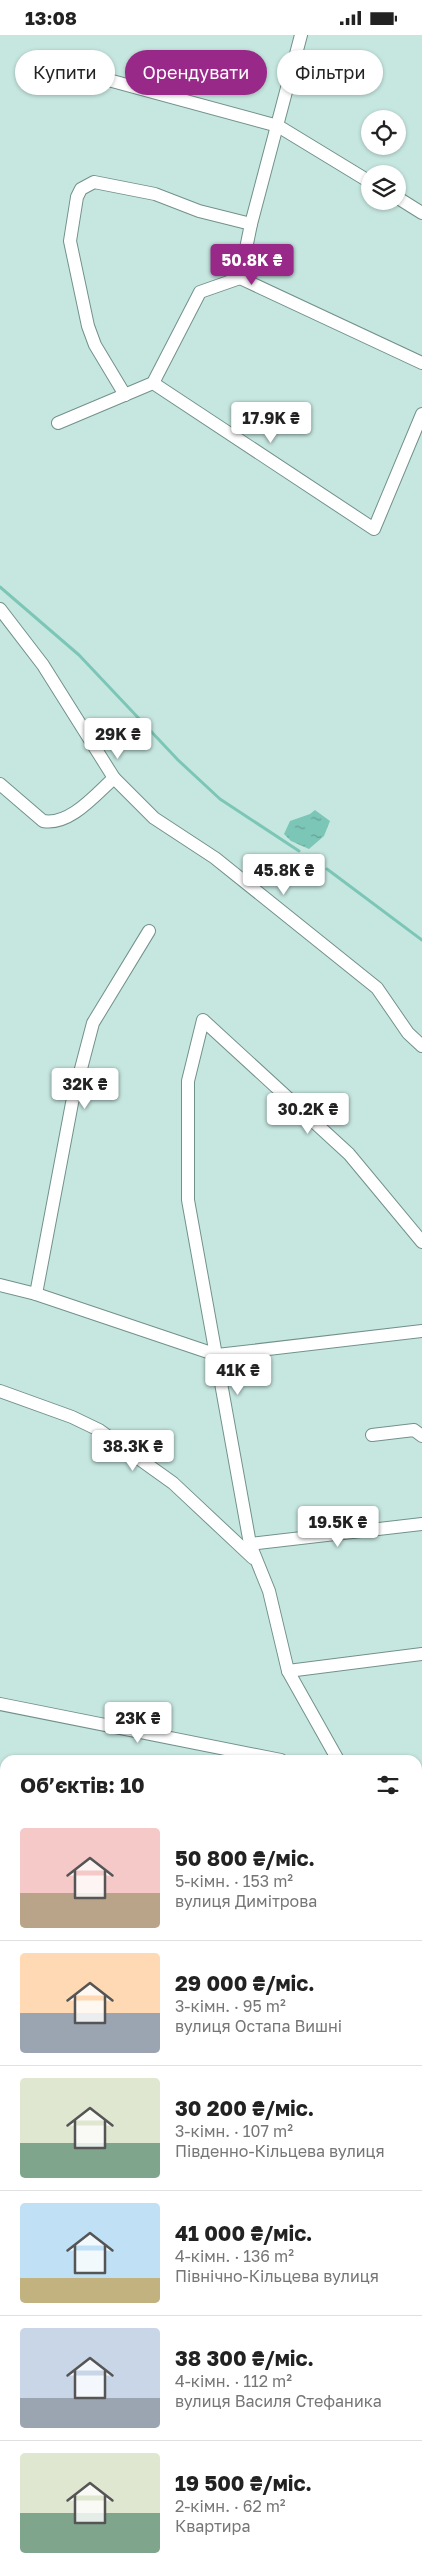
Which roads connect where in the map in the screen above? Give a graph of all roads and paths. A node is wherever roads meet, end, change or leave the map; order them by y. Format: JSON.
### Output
{"nodes":[{"id":1,"x":301,"y":35,"type":"edge"},
{"id":2,"x":115,"y":81,"type":"edge"},
{"id":3,"x":278,"y":126,"type":"junction"},
{"id":4,"x":361,"y":177,"type":"edge"},
{"id":5,"x":406,"y":203,"type":"edge"},
{"id":6,"x":422,"y":213,"type":"edge"},
{"id":7,"x":251,"y":224,"type":"junction"},
{"id":8,"x":240,"y":278,"type":"junction"},
{"id":9,"x":422,"y":363,"type":"edge"},
{"id":10,"x":153,"y":383,"type":"junction"},
{"id":11,"x":125,"y":395,"type":"junction"},
{"id":12,"x":422,"y":414,"type":"edge"},
{"id":13,"x":58,"y":423,"type":"dead end"},
{"id":14,"x":0,"y":609,"type":"edge"},
{"id":15,"x":114,"y":777,"type":"junction"},
{"id":16,"x":0,"y":784,"type":"edge"},
{"id":17,"x":149,"y":931,"type":"dead end"},
{"id":18,"x":422,"y":1046,"type":"edge"},
{"id":19,"x":422,"y":1243,"type":"edge"},
{"id":20,"x":0,"y":1285,"type":"edge"},
{"id":21,"x":36,"y":1294,"type":"junction"},
{"id":22,"x":422,"y":1331,"type":"edge"},
{"id":23,"x":216,"y":1355,"type":"junction"},
{"id":24,"x":0,"y":1391,"type":"edge"},
{"id":25,"x":372,"y":1435,"type":"dead end"},
{"id":26,"x":422,"y":1436,"type":"edge"},
{"id":27,"x":422,"y":1524,"type":"edge"},
{"id":28,"x":250,"y":1544,"type":"junction"},
{"id":29,"x":258,"y":1563,"type":"junction"},
{"id":30,"x":422,"y":1654,"type":"edge"},
{"id":31,"x":288,"y":1671,"type":"junction"},
{"id":32,"x":0,"y":1704,"type":"edge"},
{"id":33,"x":256,"y":1755,"type":"edge"},
{"id":34,"x":335,"y":1755,"type":"edge"}],
"edges":[{"from":1,"to":3,"type":"street"},
{"from":2,"to":3,"type":"street"},
{"from":3,"to":4,"type":"street"},
{"from":3,"to":7,"type":"street"},
{"from":5,"to":6,"type":"street"},
{"from":7,"to":8,"type":"street"},
{"from":7,"to":11,"type":"street"},
{"from":8,"to":9,"type":"street"},
{"from":8,"to":10,"type":"street"},
{"from":10,"to":11,"type":"street"},
{"from":10,"to":12,"type":"street"},
{"from":11,"to":13,"type":"street"},
{"from":14,"to":15,"type":"street"},
{"from":15,"to":16,"type":"street"},
{"from":15,"to":18,"type":"street"},
{"from":17,"to":21,"type":"street"},
{"from":19,"to":23,"type":"street"},
{"from":20,"to":21,"type":"street"},
{"from":21,"to":23,"type":"street"},
{"from":22,"to":23,"type":"street"},
{"from":23,"to":28,"type":"street"},
{"from":24,"to":29,"type":"street"},
{"from":25,"to":26,"type":"street"},
{"from":27,"to":28,"type":"street"},
{"from":28,"to":29,"type":"street"},
{"from":29,"to":31,"type":"street"},
{"from":30,"to":31,"type":"street"},
{"from":31,"to":34,"type":"street"},
{"from":32,"to":33,"type":"street"}]}
